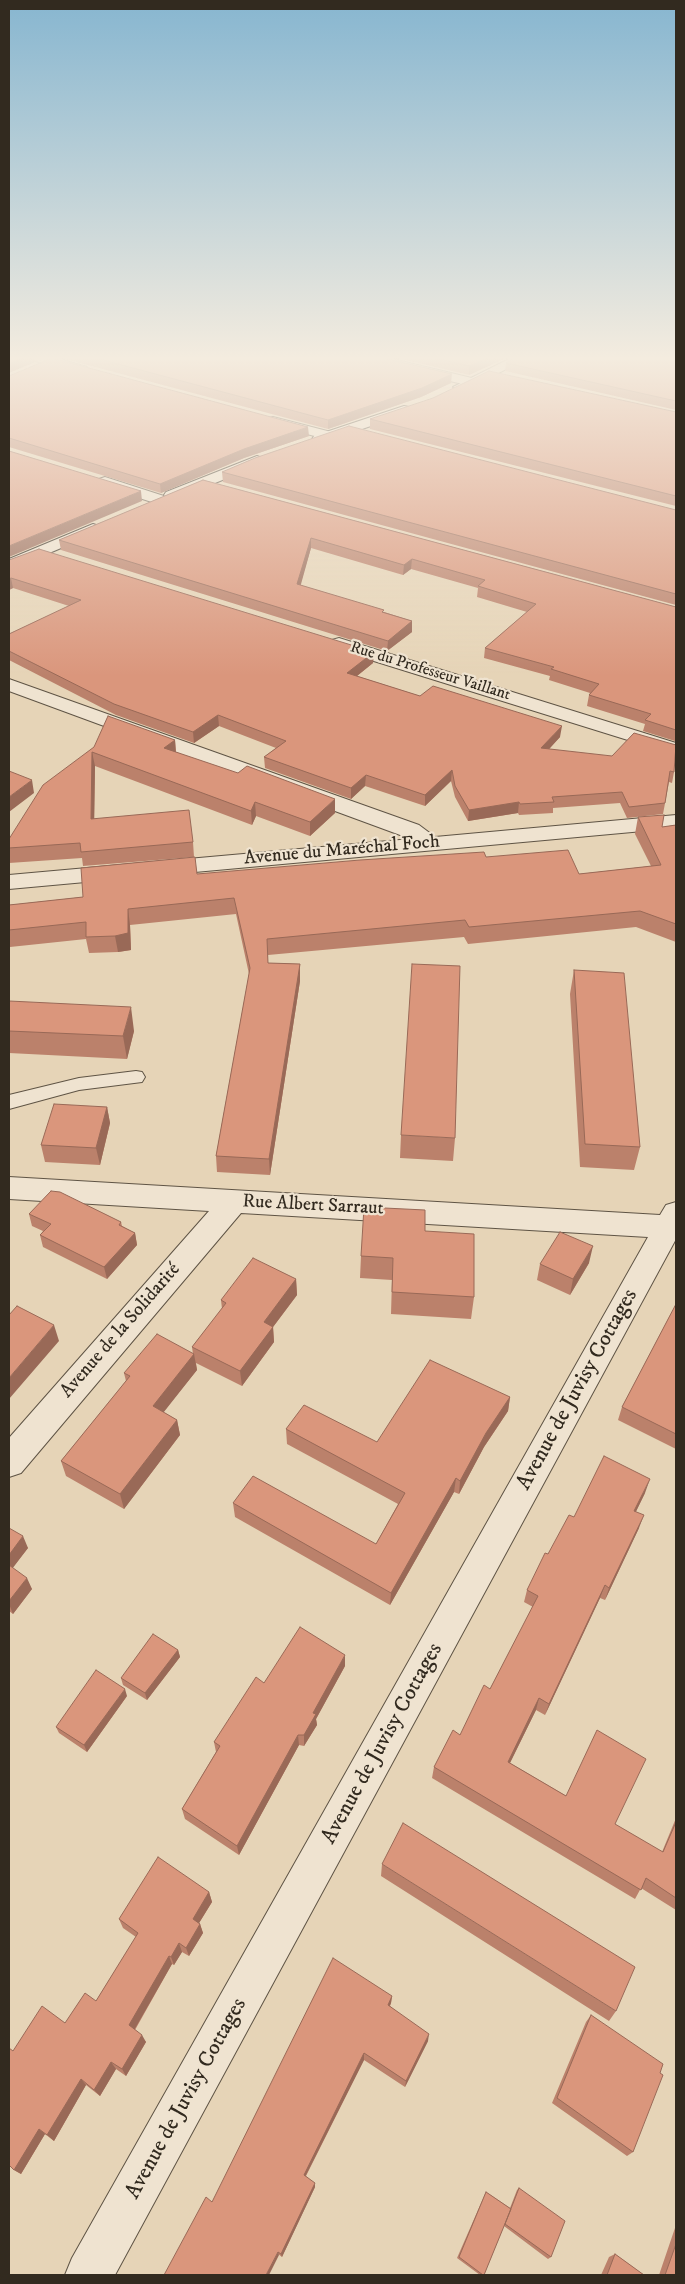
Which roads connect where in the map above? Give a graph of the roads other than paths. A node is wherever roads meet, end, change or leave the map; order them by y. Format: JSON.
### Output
{"nodes":[{"id":1,"x":252,"y":463,"type":"edge"},
{"id":2,"x":94,"y":479,"type":"edge"},
{"id":3,"x":202,"y":482,"type":"junction"},
{"id":4,"x":231,"y":490,"type":"edge"},
{"id":5,"x":161,"y":500,"type":"junction"},
{"id":6,"x":135,"y":511,"type":"edge"},
{"id":7,"x":109,"y":522,"type":"edge"},
{"id":8,"x":40,"y":552,"type":"junction"},
{"id":9,"x":69,"y":560,"type":"edge"},
{"id":10,"x":9,"y":565,"type":"edge"},
{"id":11,"x":325,"y":640,"type":"edge"},
{"id":12,"x":9,"y":684,"type":"edge"},
{"id":13,"x":676,"y":749,"type":"edge"},
{"id":14,"x":676,"y":822,"type":"edge"},
{"id":15,"x":428,"y":843,"type":"junction"},
{"id":16,"x":9,"y":882,"type":"edge"},
{"id":17,"x":136,"y":1077,"type":"dead end"},
{"id":18,"x":9,"y":1102,"type":"edge"},
{"id":19,"x":9,"y":1188,"type":"edge"},
{"id":20,"x":234,"y":1201,"type":"junction"},
{"id":21,"x":674,"y":1222,"type":"edge"},
{"id":22,"x":9,"y":1462,"type":"edge"},
{"id":23,"x":89,"y":2275,"type":"edge"}],
"edges":[{"from":1,"to":3,"type":"street"},
{"from":2,"to":5,"type":"street"},
{"from":3,"to":4,"type":"street"},
{"from":3,"to":5,"type":"street"},
{"from":5,"to":6,"type":"street"},
{"from":7,"to":8,"type":"street"},
{"from":8,"to":9,"type":"street"},
{"from":8,"to":10,"type":"street"},
{"from":11,"to":13,"type":"street","name":"Rue du Professeur Vaillant"},
{"from":12,"to":15,"type":"street"},
{"from":14,"to":15,"type":"street","name":"Avenue du Maréchal Foch"},
{"from":15,"to":16,"type":"street","name":"Avenue du Maréchal Foch"},
{"from":17,"to":18,"type":"lane"},
{"from":19,"to":20,"type":"street","name":"Rue Albert Sarraut"},
{"from":20,"to":21,"type":"street","name":"Rue Albert Sarraut"},
{"from":20,"to":22,"type":"street","name":"Avenue de la Solidarité"},
{"from":21,"to":23,"type":"street","name":"Avenue de Juvisy Cottages"}]}
